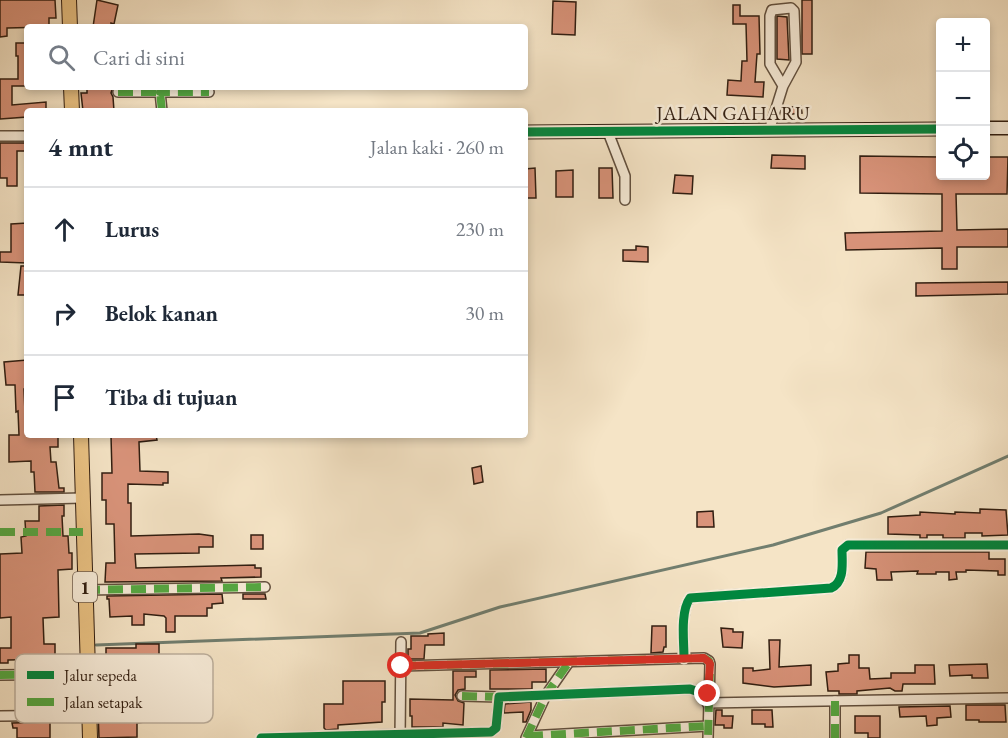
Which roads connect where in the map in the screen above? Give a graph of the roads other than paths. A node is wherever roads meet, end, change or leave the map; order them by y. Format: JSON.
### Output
{"nodes":[{"id":1,"x":69,"y":0,"type":"edge"},
{"id":2,"x":70,"y":24,"type":"edge"},
{"id":3,"x":783,"y":86,"type":"junction"},
{"id":4,"x":71,"y":90,"type":"edge"},
{"id":5,"x":160,"y":90,"type":"edge"},
{"id":6,"x":118,"y":92,"type":"dead end"},
{"id":7,"x":209,"y":92,"type":"dead end"},
{"id":8,"x":72,"y":108,"type":"edge"},
{"id":9,"x":162,"y":108,"type":"edge"},
{"id":10,"x":990,"y":128,"type":"edge"},
{"id":11,"x":1008,"y":128,"type":"edge"},
{"id":12,"x":936,"y":129,"type":"edge"},
{"id":13,"x":769,"y":130,"type":"junction"},
{"id":14,"x":528,"y":132,"type":"edge"},
{"id":15,"x":608,"y":132,"type":"junction"},
{"id":16,"x":0,"y":136,"type":"edge"},
{"id":17,"x":24,"y":136,"type":"edge"},
{"id":18,"x":625,"y":200,"type":"dead end"},
{"id":19,"x":81,"y":438,"type":"edge"},
{"id":20,"x":82,"y":498,"type":"junction"},
{"id":21,"x":0,"y":500,"type":"edge"},
{"id":22,"x":1008,"y":545,"type":"edge"},
{"id":23,"x":265,"y":586,"type":"dead end"},
{"id":24,"x":85,"y":590,"type":"junction"},
{"id":25,"x":401,"y":642,"type":"dead end"},
{"id":26,"x":87,"y":654,"type":"edge"},
{"id":27,"x":684,"y":658,"type":"junction"},
{"id":28,"x":569,"y":662,"type":"junction"},
{"id":29,"x":401,"y":666,"type":"junction"},
{"id":30,"x":0,"y":675,"type":"edge"},
{"id":31,"x":15,"y":675,"type":"edge"},
{"id":32,"x":546,"y":695,"type":"junction"},
{"id":33,"x":462,"y":696,"type":"dead end"},
{"id":34,"x":499,"y":697,"type":"junction"},
{"id":35,"x":1008,"y":698,"type":"edge"},
{"id":36,"x":708,"y":699,"type":"junction"},
{"id":37,"x":835,"y":701,"type":"junction"},
{"id":38,"x":0,"y":716,"type":"edge"},
{"id":39,"x":15,"y":716,"type":"edge"},
{"id":40,"x":89,"y":723,"type":"edge"},
{"id":41,"x":708,"y":726,"type":"junction"},
{"id":42,"x":400,"y":736,"type":"edge"},
{"id":43,"x":527,"y":737,"type":"edge"},
{"id":44,"x":90,"y":738,"type":"edge"},
{"id":45,"x":261,"y":738,"type":"edge"},
{"id":46,"x":708,"y":738,"type":"edge"},
{"id":47,"x":835,"y":738,"type":"edge"}],
"edges":[{"from":1,"to":2,"type":"main road"},
{"from":3,"to":3,"type":"street"},
{"from":3,"to":13,"type":"street"},
{"from":4,"to":8,"type":"main road"},
{"from":5,"to":6,"type":"street"},
{"from":5,"to":7,"type":"street"},
{"from":5,"to":9,"type":"street"},
{"from":10,"to":11,"type":"street"},
{"from":12,"to":13,"type":"street","name":"JALAN GAHARU"},
{"from":13,"to":15,"type":"street","name":"JALAN GAHARU"},
{"from":14,"to":15,"type":"street","name":"JALAN GAHARU"},
{"from":15,"to":18,"type":"street"},
{"from":16,"to":17,"type":"street"},
{"from":19,"to":20,"type":"main road","number":"1"},
{"from":20,"to":21,"type":"street"},
{"from":20,"to":24,"type":"main road","number":"1"},
{"from":22,"to":27,"type":"street"},
{"from":23,"to":24,"type":"street"},
{"from":24,"to":26,"type":"main road","number":"1"},
{"from":25,"to":29,"type":"street"},
{"from":27,"to":28,"type":"street"},
{"from":27,"to":36,"type":"street"},
{"from":28,"to":29,"type":"street"},
{"from":28,"to":32,"type":"street"},
{"from":29,"to":42,"type":"street"},
{"from":30,"to":31,"type":"street"},
{"from":32,"to":34,"type":"street"},
{"from":32,"to":36,"type":"street"},
{"from":32,"to":43,"type":"street"},
{"from":33,"to":34,"type":"street"},
{"from":34,"to":42,"type":"street"},
{"from":35,"to":37,"type":"street"},
{"from":36,"to":37,"type":"street"},
{"from":36,"to":41,"type":"street"},
{"from":37,"to":47,"type":"street"},
{"from":38,"to":39,"type":"street"},
{"from":40,"to":44,"type":"main road","number":"1"},
{"from":41,"to":43,"type":"street"},
{"from":41,"to":46,"type":"street"},
{"from":42,"to":45,"type":"street"}]}
